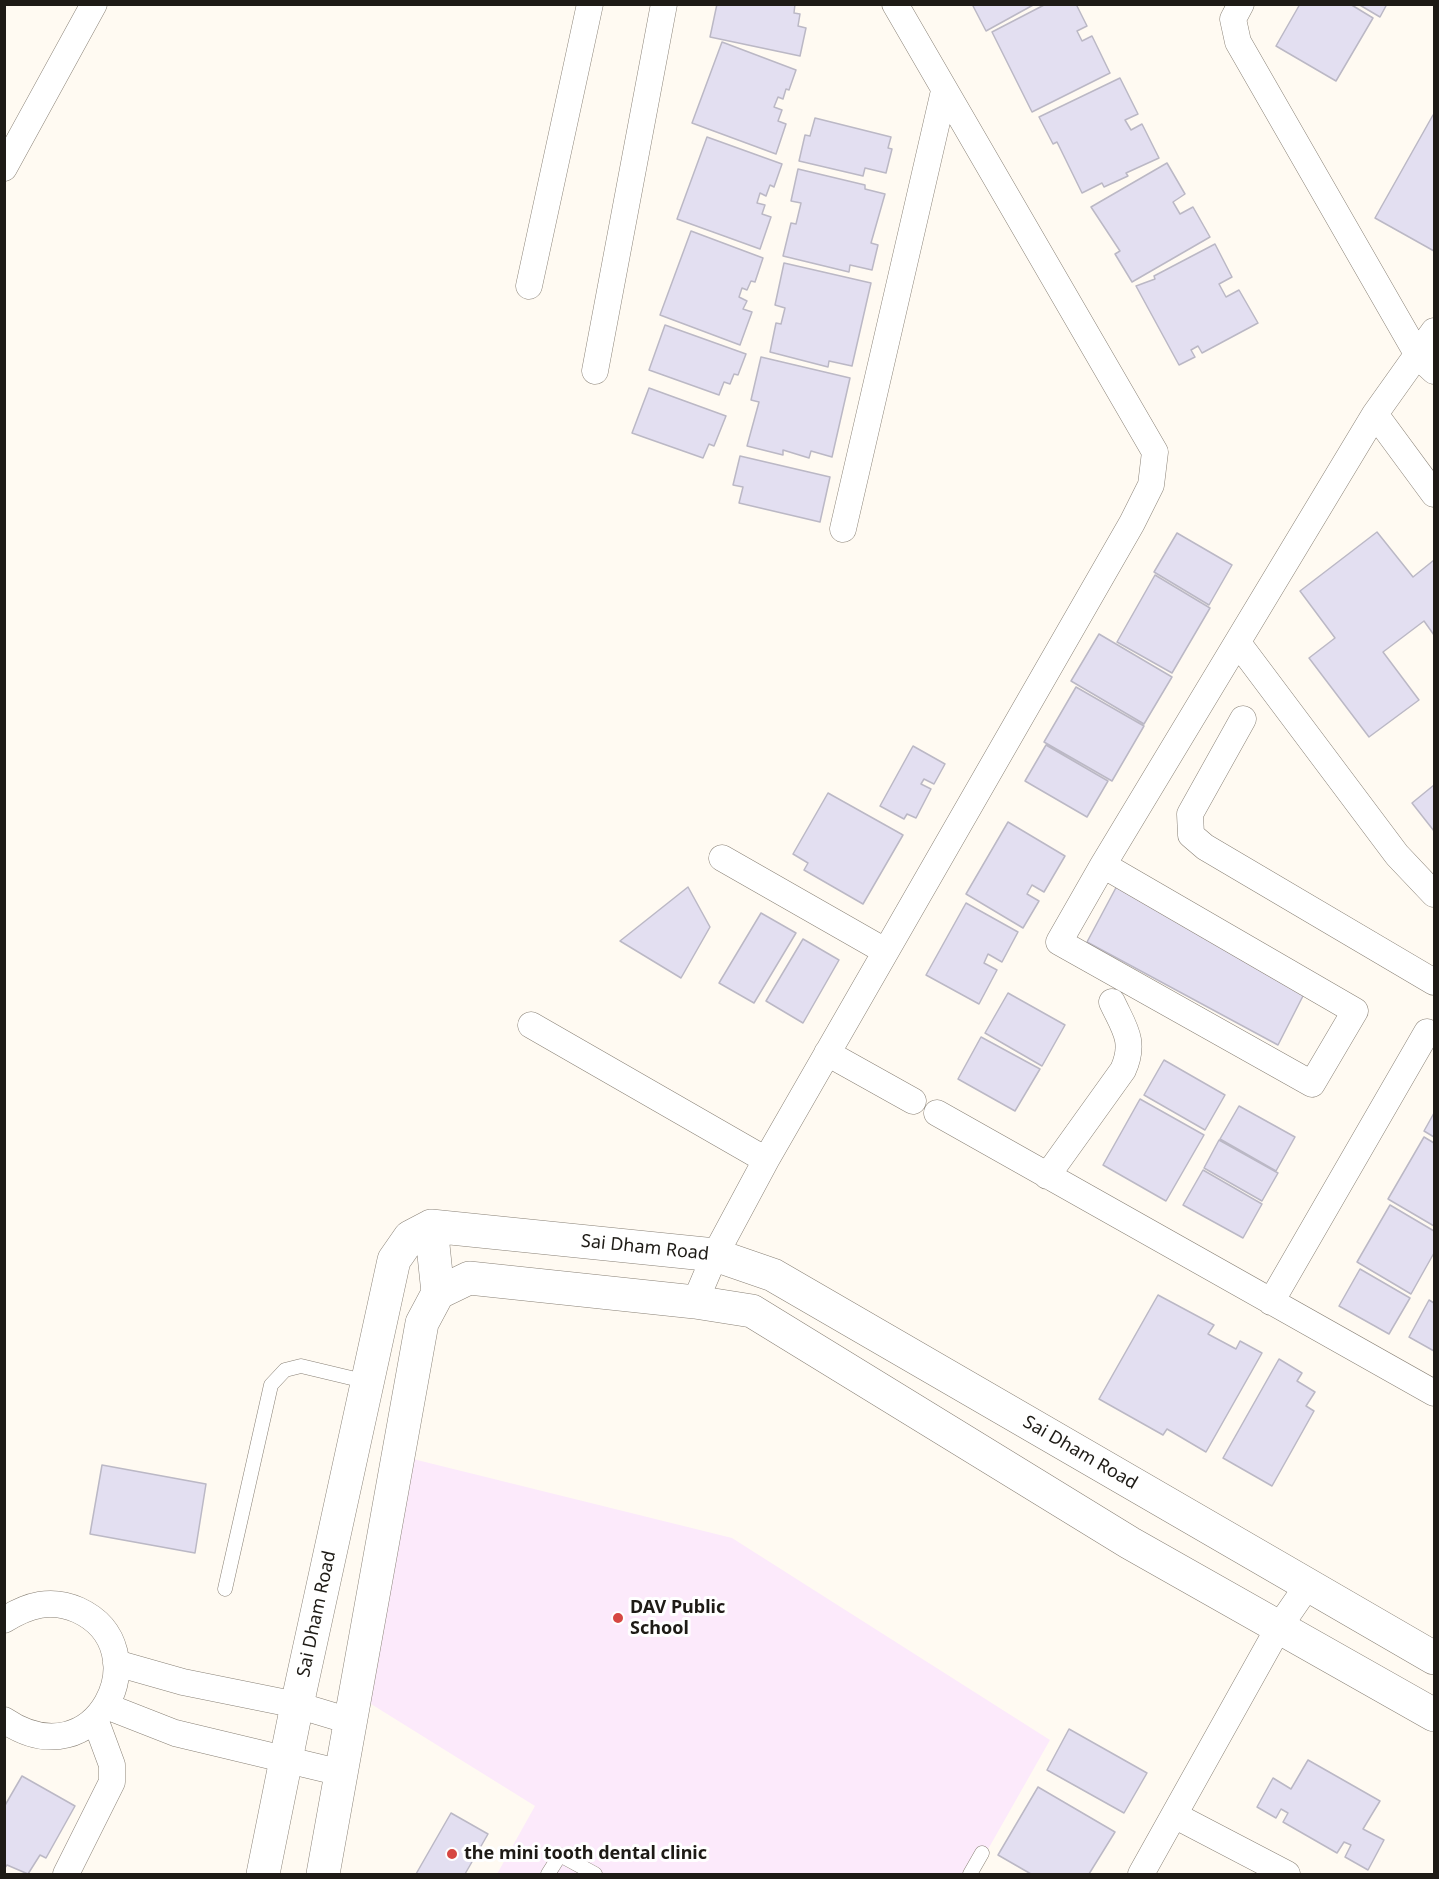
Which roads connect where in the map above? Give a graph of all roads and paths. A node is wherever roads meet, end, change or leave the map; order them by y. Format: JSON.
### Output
{"nodes":[{"id":1,"x":94,"y":4,"type":"edge"},
{"id":2,"x":590,"y":4,"type":"edge"},
{"id":3,"x":664,"y":4,"type":"edge"},
{"id":4,"x":895,"y":4,"type":"edge"},
{"id":5,"x":1234,"y":17,"type":"edge"},
{"id":6,"x":944,"y":92,"type":"junction"},
{"id":7,"x":4,"y":168,"type":"edge"},
{"id":8,"x":529,"y":286,"type":"dead end"},
{"id":9,"x":1434,"y":331,"type":"edge"},
{"id":10,"x":1427,"y":364,"type":"edge"},
{"id":11,"x":595,"y":371,"type":"dead end"},
{"id":12,"x":1376,"y":414,"type":"junction"},
{"id":13,"x":1434,"y":494,"type":"edge"},
{"id":14,"x":843,"y":529,"type":"dead end"},
{"id":15,"x":1238,"y":643,"type":"junction"},
{"id":16,"x":1243,"y":719,"type":"dead end"},
{"id":17,"x":722,"y":858,"type":"dead end"},
{"id":18,"x":1102,"y":864,"type":"junction"},
{"id":19,"x":1434,"y":894,"type":"edge"},
{"id":20,"x":885,"y":951,"type":"junction"},
{"id":21,"x":1434,"y":982,"type":"edge"},
{"id":22,"x":1112,"y":1002,"type":"dead end"},
{"id":23,"x":531,"y":1025,"type":"dead end"},
{"id":24,"x":1427,"y":1032,"type":"dead end"},
{"id":25,"x":827,"y":1053,"type":"junction"},
{"id":26,"x":913,"y":1101,"type":"dead end"},
{"id":27,"x":937,"y":1113,"type":"dead end"},
{"id":28,"x":766,"y":1160,"type":"junction"},
{"id":29,"x":1047,"y":1176,"type":"junction"},
{"id":30,"x":431,"y":1226,"type":"junction"},
{"id":31,"x":715,"y":1255,"type":"junction"},
{"id":32,"x":438,"y":1293,"type":"junction"},
{"id":33,"x":695,"y":1302,"type":"junction"},
{"id":34,"x":1271,"y":1302,"type":"junction"},
{"id":35,"x":368,"y":1382,"type":"junction"},
{"id":36,"x":1434,"y":1393,"type":"edge"},
{"id":37,"x":1308,"y":1585,"type":"junction"},
{"id":38,"x":225,"y":1589,"type":"dead end"},
{"id":39,"x":4,"y":1620,"type":"edge"},
{"id":40,"x":1279,"y":1627,"type":"junction"},
{"id":41,"x":1434,"y":1658,"type":"edge"},
{"id":42,"x":116,"y":1662,"type":"junction"},
{"id":43,"x":297,"y":1705,"type":"junction"},
{"id":44,"x":100,"y":1712,"type":"junction"},
{"id":45,"x":1434,"y":1715,"type":"edge"},
{"id":46,"x":4,"y":1720,"type":"edge"},
{"id":47,"x":350,"y":1721,"type":"junction"},
{"id":48,"x":288,"y":1760,"type":"junction"},
{"id":49,"x":342,"y":1773,"type":"junction"},
{"id":50,"x":1174,"y":1815,"type":"junction"},
{"id":51,"x":982,"y":1853,"type":"dead end"},
{"id":52,"x":66,"y":1875,"type":"edge"},
{"id":53,"x":263,"y":1875,"type":"edge"},
{"id":54,"x":323,"y":1875,"type":"edge"},
{"id":55,"x":548,"y":1875,"type":"edge"},
{"id":56,"x":595,"y":1875,"type":"edge"},
{"id":57,"x":970,"y":1875,"type":"edge"},
{"id":58,"x":1142,"y":1875,"type":"edge"},
{"id":59,"x":1287,"y":1875,"type":"edge"}],
"edges":[{"from":1,"to":7,"type":"street"},
{"from":2,"to":8,"type":"street"},
{"from":3,"to":11,"type":"street"},
{"from":4,"to":6,"type":"street"},
{"from":5,"to":10,"type":"street"},
{"from":6,"to":14,"type":"street"},
{"from":6,"to":20,"type":"street"},
{"from":9,"to":10,"type":"street"},
{"from":10,"to":12,"type":"street"},
{"from":12,"to":13,"type":"street"},
{"from":12,"to":15,"type":"street"},
{"from":15,"to":18,"type":"street"},
{"from":15,"to":19,"type":"street"},
{"from":16,"to":21,"type":"street"},
{"from":17,"to":20,"type":"street"},
{"from":18,"to":18,"type":"street"},
{"from":20,"to":25,"type":"street"},
{"from":22,"to":29,"type":"street"},
{"from":23,"to":28,"type":"street"},
{"from":24,"to":34,"type":"street"},
{"from":25,"to":26,"type":"street"},
{"from":25,"to":28,"type":"street"},
{"from":27,"to":29,"type":"street"},
{"from":28,"to":31,"type":"street"},
{"from":29,"to":34,"type":"street"},
{"from":30,"to":31,"type":"street","name":"Sai Dham Road"},
{"from":30,"to":32,"type":"street"},
{"from":30,"to":35,"type":"street","name":"Sai Dham Road"},
{"from":31,"to":33,"type":"street"},
{"from":31,"to":37,"type":"street","name":"Sai Dham Road"},
{"from":32,"to":33,"type":"street"},
{"from":32,"to":47,"type":"street"},
{"from":33,"to":40,"type":"street"},
{"from":34,"to":36,"type":"street"},
{"from":35,"to":38,"type":"lane"},
{"from":35,"to":43,"type":"street","name":"Sai Dham Road"},
{"from":37,"to":40,"type":"street"},
{"from":37,"to":41,"type":"street","name":"Sai Dham Road"},
{"from":39,"to":42,"type":"street"},
{"from":40,"to":45,"type":"street"},
{"from":40,"to":50,"type":"street"},
{"from":42,"to":43,"type":"street"},
{"from":42,"to":44,"type":"street"},
{"from":43,"to":47,"type":"street"},
{"from":43,"to":48,"type":"street","name":"Sai Dham Road"},
{"from":44,"to":46,"type":"street"},
{"from":44,"to":48,"type":"street"},
{"from":44,"to":52,"type":"street"},
{"from":47,"to":49,"type":"street"},
{"from":48,"to":49,"type":"street"},
{"from":48,"to":53,"type":"street","name":"Sai Dham Road"},
{"from":49,"to":54,"type":"street"},
{"from":50,"to":58,"type":"street"},
{"from":50,"to":59,"type":"street"},
{"from":51,"to":57,"type":"lane"},
{"from":55,"to":56,"type":"lane"}]}
